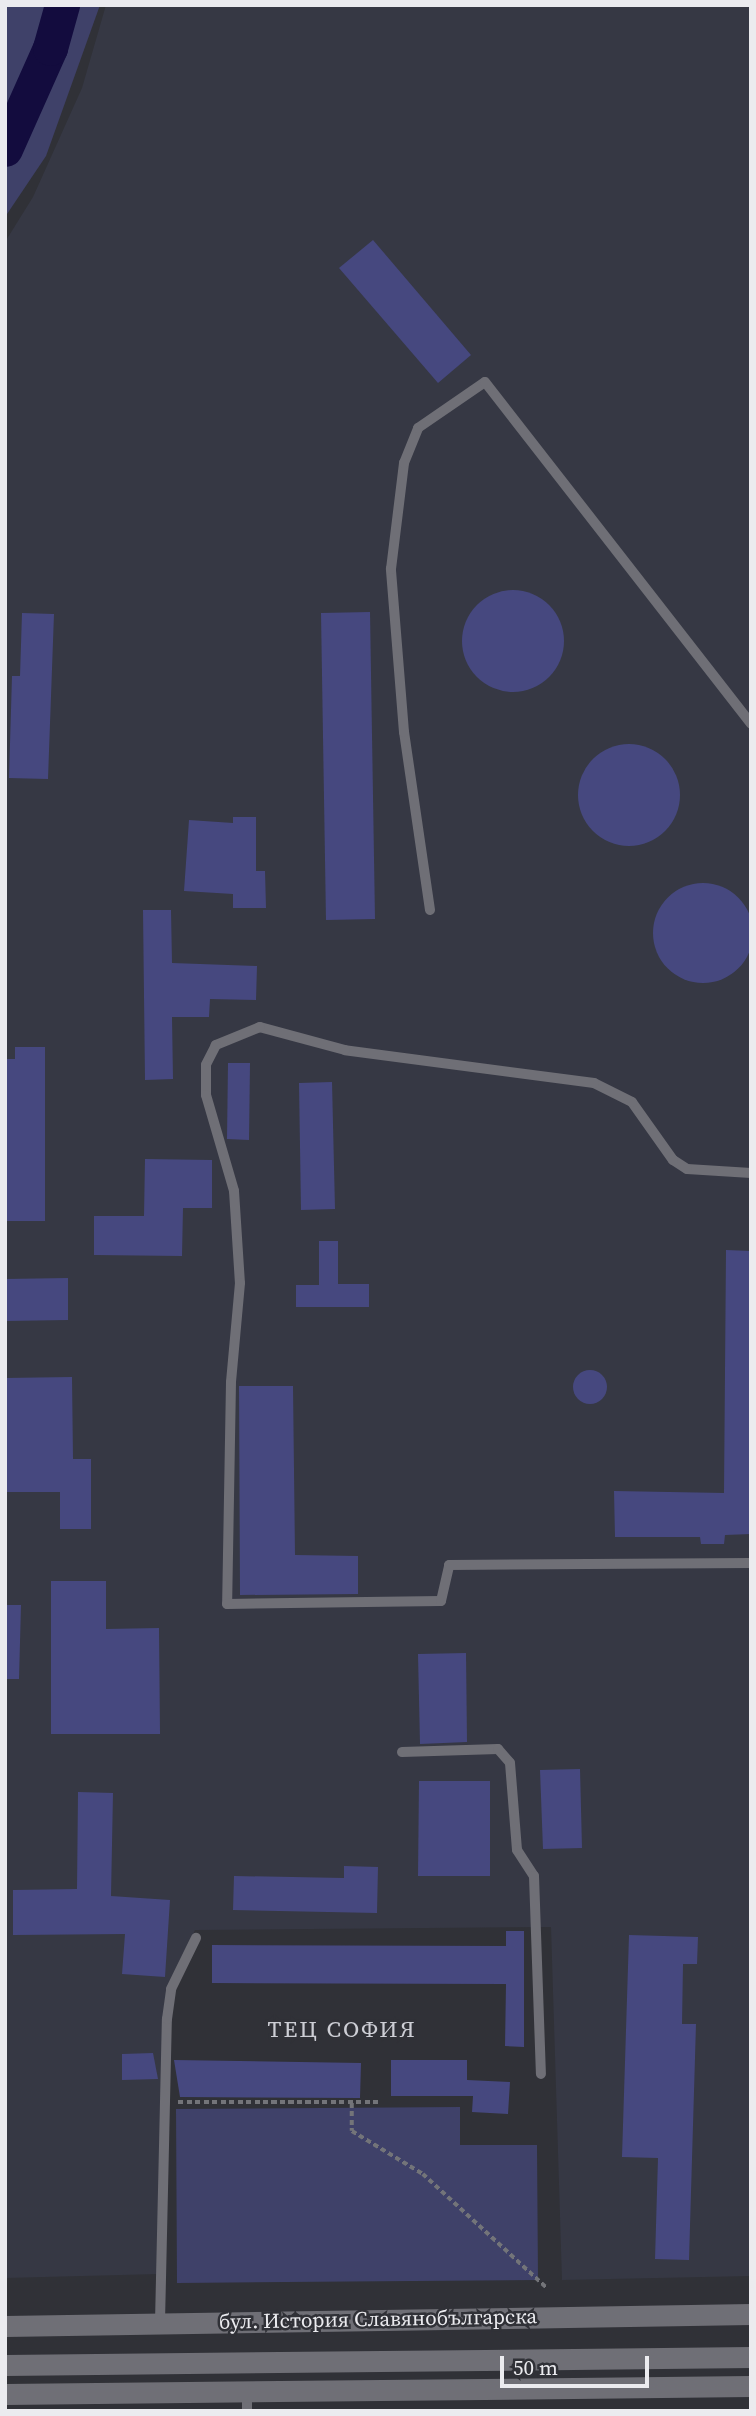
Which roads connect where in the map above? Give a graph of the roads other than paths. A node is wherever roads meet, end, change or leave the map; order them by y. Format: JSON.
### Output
{"nodes":[{"id":1,"x":751,"y":724,"type":"edge"},
{"id":2,"x":430,"y":910,"type":"dead end"},
{"id":3,"x":751,"y":1174,"type":"edge"},
{"id":4,"x":751,"y":1563,"type":"edge"},
{"id":5,"x":402,"y":1752,"type":"dead end"},
{"id":6,"x":196,"y":1938,"type":"dead end"},
{"id":7,"x":541,"y":2074,"type":"dead end"},
{"id":8,"x":751,"y":2314,"type":"edge"},
{"id":9,"x":160,"y":2322,"type":"junction"},
{"id":10,"x":5,"y":2326,"type":"edge"},
{"id":11,"x":751,"y":2357,"type":"edge"},
{"id":12,"x":5,"y":2365,"type":"edge"},
{"id":13,"x":751,"y":2386,"type":"edge"},
{"id":14,"x":5,"y":2395,"type":"edge"},
{"id":15,"x":247,"y":2401,"type":"edge"}],
"edges":[{"from":1,"to":2,"type":"lane"},
{"from":3,"to":4,"type":"lane"},
{"from":5,"to":7,"type":"lane"},
{"from":6,"to":9,"type":"lane"},
{"from":8,"to":9,"type":"main road","name":"бул. История Славянобългарска"},
{"from":9,"to":10,"type":"main road","name":"бул. История Славянобългарска"},
{"from":11,"to":12,"type":"main road","name":"бул. История Славянобългарска"},
{"from":13,"to":15,"type":"main road"},
{"from":14,"to":15,"type":"main road"}]}
